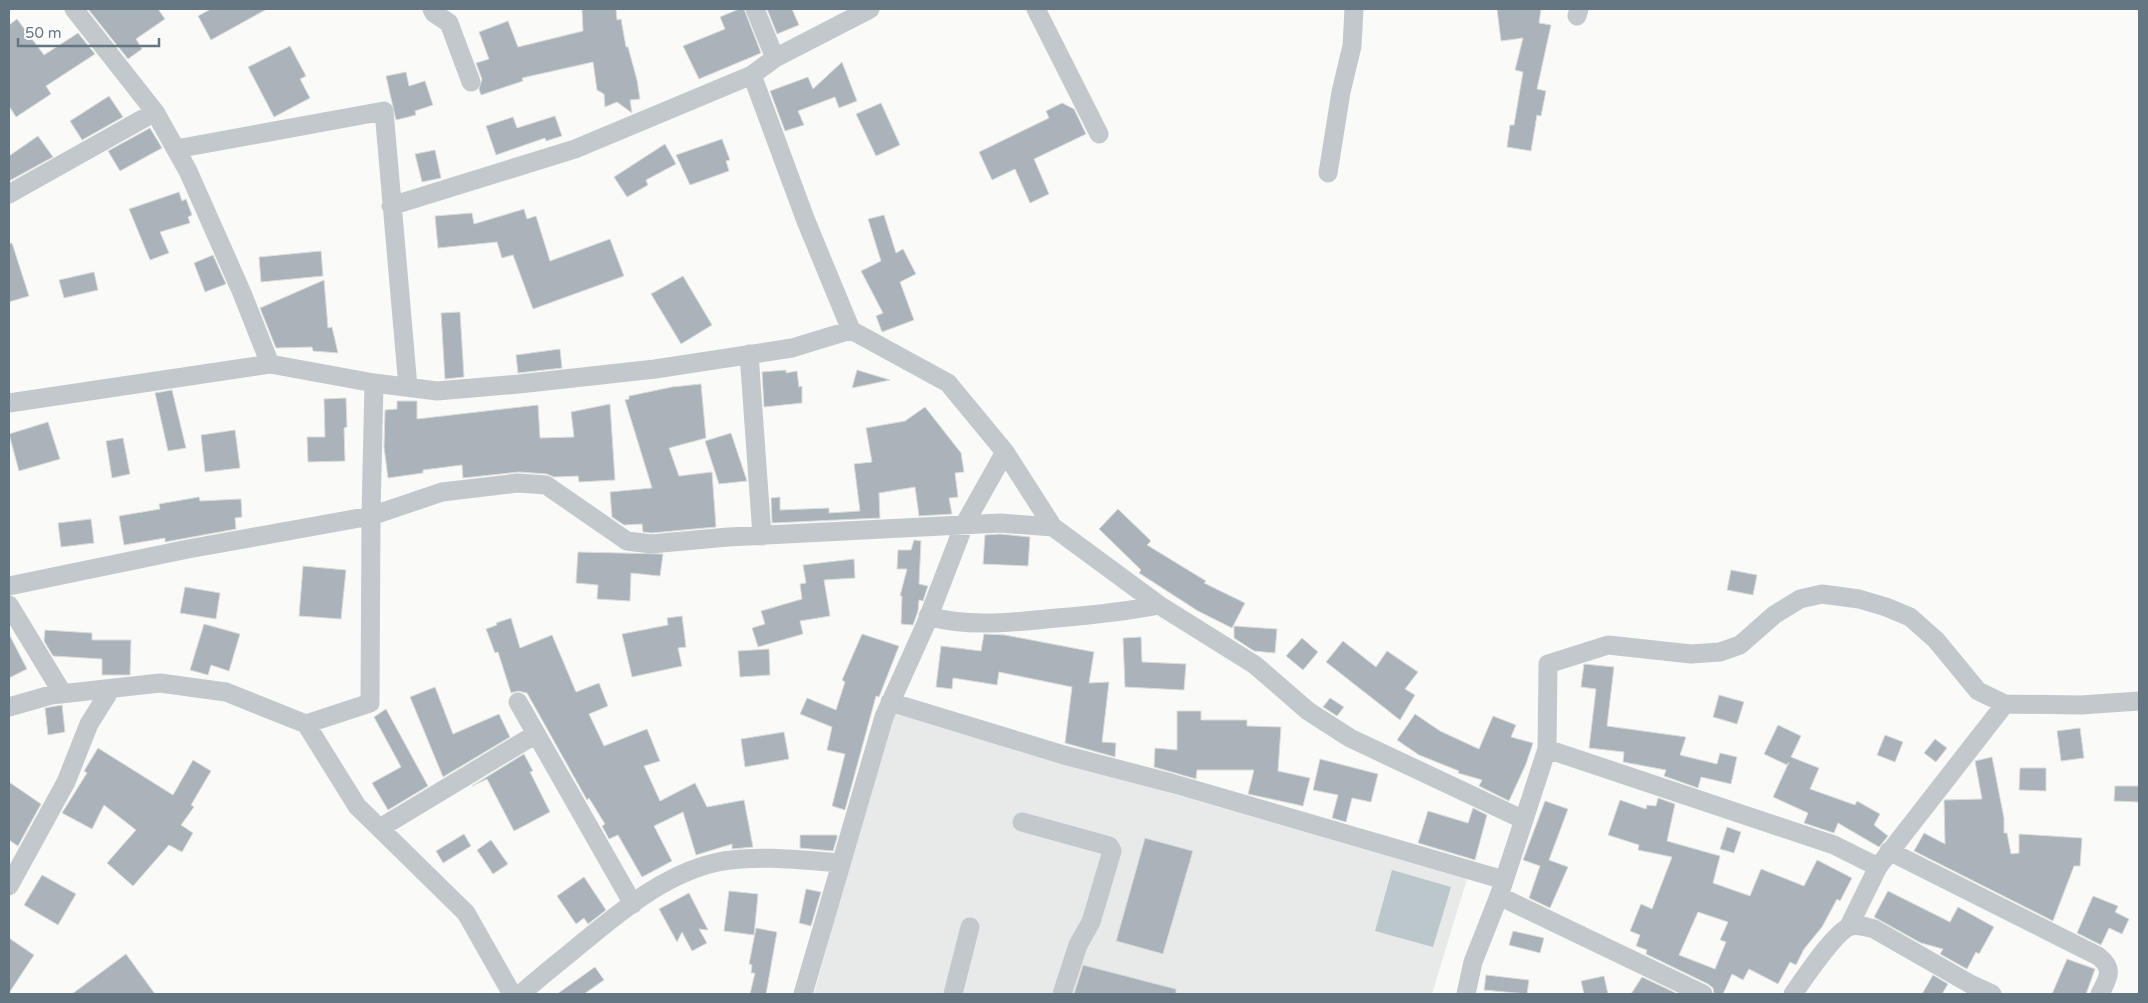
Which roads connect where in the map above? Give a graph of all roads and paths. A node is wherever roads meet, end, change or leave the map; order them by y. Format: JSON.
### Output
{"nodes":[{"id":1,"x":74,"y":9,"type":"edge"},
{"id":2,"x":432,"y":9,"type":"edge"},
{"id":3,"x":755,"y":9,"type":"edge"},
{"id":4,"x":870,"y":9,"type":"edge"},
{"id":5,"x":1036,"y":9,"type":"edge"},
{"id":6,"x":1354,"y":9,"type":"edge"},
{"id":7,"x":775,"y":58,"type":"junction"},
{"id":8,"x":752,"y":75,"type":"junction"},
{"id":9,"x":470,"y":82,"type":"dead end"},
{"id":10,"x":154,"y":112,"type":"junction"},
{"id":11,"x":1099,"y":134,"type":"dead end"},
{"id":12,"x":176,"y":149,"type":"junction"},
{"id":13,"x":1328,"y":173,"type":"dead end"},
{"id":14,"x":9,"y":194,"type":"edge"},
{"id":15,"x":391,"y":206,"type":"junction"},
{"id":16,"x":851,"y":330,"type":"junction"},
{"id":17,"x":749,"y":354,"type":"junction"},
{"id":18,"x":270,"y":364,"type":"junction"},
{"id":19,"x":374,"y":383,"type":"junction"},
{"id":20,"x":408,"y":387,"type":"junction"},
{"id":21,"x":9,"y":403,"type":"edge"},
{"id":22,"x":1005,"y":452,"type":"junction"},
{"id":23,"x":371,"y":516,"type":"junction"},
{"id":24,"x":964,"y":525,"type":"junction"},
{"id":25,"x":1053,"y":528,"type":"junction"},
{"id":26,"x":762,"y":536,"type":"junction"},
{"id":27,"x":9,"y":586,"type":"edge"},
{"id":28,"x":9,"y":605,"type":"edge"},
{"id":29,"x":1159,"y":605,"type":"junction"},
{"id":30,"x":928,"y":616,"type":"junction"},
{"id":31,"x":111,"y":689,"type":"junction"},
{"id":32,"x":63,"y":694,"type":"junction"},
{"id":33,"x":2139,"y":701,"type":"edge"},
{"id":34,"x":518,"y":702,"type":"dead end"},
{"id":35,"x":890,"y":702,"type":"junction"},
{"id":36,"x":2005,"y":704,"type":"junction"},
{"id":37,"x":9,"y":707,"type":"edge"},
{"id":38,"x":306,"y":724,"type":"junction"},
{"id":39,"x":536,"y":734,"type":"junction"},
{"id":40,"x":1547,"y":750,"type":"junction"},
{"id":41,"x":1524,"y":820,"type":"junction"},
{"id":42,"x":1022,"y":822,"type":"dead end"},
{"id":43,"x":380,"y":828,"type":"junction"},
{"id":44,"x":1889,"y":851,"type":"junction"},
{"id":45,"x":840,"y":863,"type":"junction"},
{"id":46,"x":1878,"y":867,"type":"junction"},
{"id":47,"x":9,"y":886,"type":"edge"},
{"id":48,"x":1501,"y":888,"type":"junction"},
{"id":49,"x":633,"y":904,"type":"junction"},
{"id":50,"x":1849,"y":926,"type":"junction"},
{"id":51,"x":970,"y":927,"type":"dead end"},
{"id":52,"x":512,"y":994,"type":"edge"},
{"id":53,"x":521,"y":994,"type":"edge"},
{"id":54,"x":802,"y":994,"type":"edge"},
{"id":55,"x":953,"y":994,"type":"edge"},
{"id":56,"x":1062,"y":994,"type":"edge"},
{"id":57,"x":1466,"y":994,"type":"edge"},
{"id":58,"x":1703,"y":994,"type":"edge"},
{"id":59,"x":1793,"y":994,"type":"edge"},
{"id":60,"x":1992,"y":994,"type":"edge"},
{"id":61,"x":2100,"y":994,"type":"edge"}],
"edges":[{"from":1,"to":10,"type":"street"},
{"from":2,"to":9,"type":"street"},
{"from":3,"to":7,"type":"street"},
{"from":4,"to":7,"type":"street"},
{"from":5,"to":11,"type":"street"},
{"from":6,"to":13,"type":"street"},
{"from":7,"to":8,"type":"street"},
{"from":8,"to":15,"type":"street"},
{"from":8,"to":16,"type":"street"},
{"from":10,"to":12,"type":"street"},
{"from":10,"to":14,"type":"street"},
{"from":12,"to":15,"type":"street"},
{"from":12,"to":18,"type":"street"},
{"from":15,"to":20,"type":"street"},
{"from":16,"to":17,"type":"street"},
{"from":16,"to":22,"type":"street"},
{"from":17,"to":20,"type":"street"},
{"from":17,"to":26,"type":"street"},
{"from":18,"to":19,"type":"street"},
{"from":18,"to":21,"type":"street"},
{"from":19,"to":20,"type":"street"},
{"from":19,"to":23,"type":"street"},
{"from":22,"to":24,"type":"street"},
{"from":22,"to":25,"type":"street"},
{"from":23,"to":26,"type":"street"},
{"from":23,"to":27,"type":"street"},
{"from":23,"to":38,"type":"street"},
{"from":24,"to":25,"type":"street"},
{"from":24,"to":26,"type":"street"},
{"from":24,"to":30,"type":"street"},
{"from":25,"to":29,"type":"street"},
{"from":28,"to":32,"type":"street"},
{"from":29,"to":30,"type":"street"},
{"from":29,"to":41,"type":"street"},
{"from":30,"to":35,"type":"street"},
{"from":31,"to":32,"type":"street"},
{"from":31,"to":38,"type":"street"},
{"from":31,"to":47,"type":"street"},
{"from":32,"to":37,"type":"street"},
{"from":33,"to":36,"type":"street"},
{"from":34,"to":39,"type":"street"},
{"from":35,"to":45,"type":"street"},
{"from":35,"to":48,"type":"street"},
{"from":36,"to":40,"type":"street"},
{"from":36,"to":44,"type":"street"},
{"from":38,"to":43,"type":"street"},
{"from":39,"to":43,"type":"street"},
{"from":39,"to":49,"type":"street"},
{"from":40,"to":41,"type":"street"},
{"from":40,"to":46,"type":"street"},
{"from":41,"to":48,"type":"street"},
{"from":42,"to":56,"type":"street"},
{"from":43,"to":52,"type":"street"},
{"from":44,"to":46,"type":"street"},
{"from":44,"to":61,"type":"street"},
{"from":45,"to":49,"type":"street"},
{"from":45,"to":54,"type":"street"},
{"from":46,"to":50,"type":"street"},
{"from":48,"to":57,"type":"street"},
{"from":48,"to":58,"type":"street"},
{"from":49,"to":53,"type":"street"},
{"from":50,"to":59,"type":"street"},
{"from":50,"to":60,"type":"street"},
{"from":51,"to":55,"type":"street"}]}
